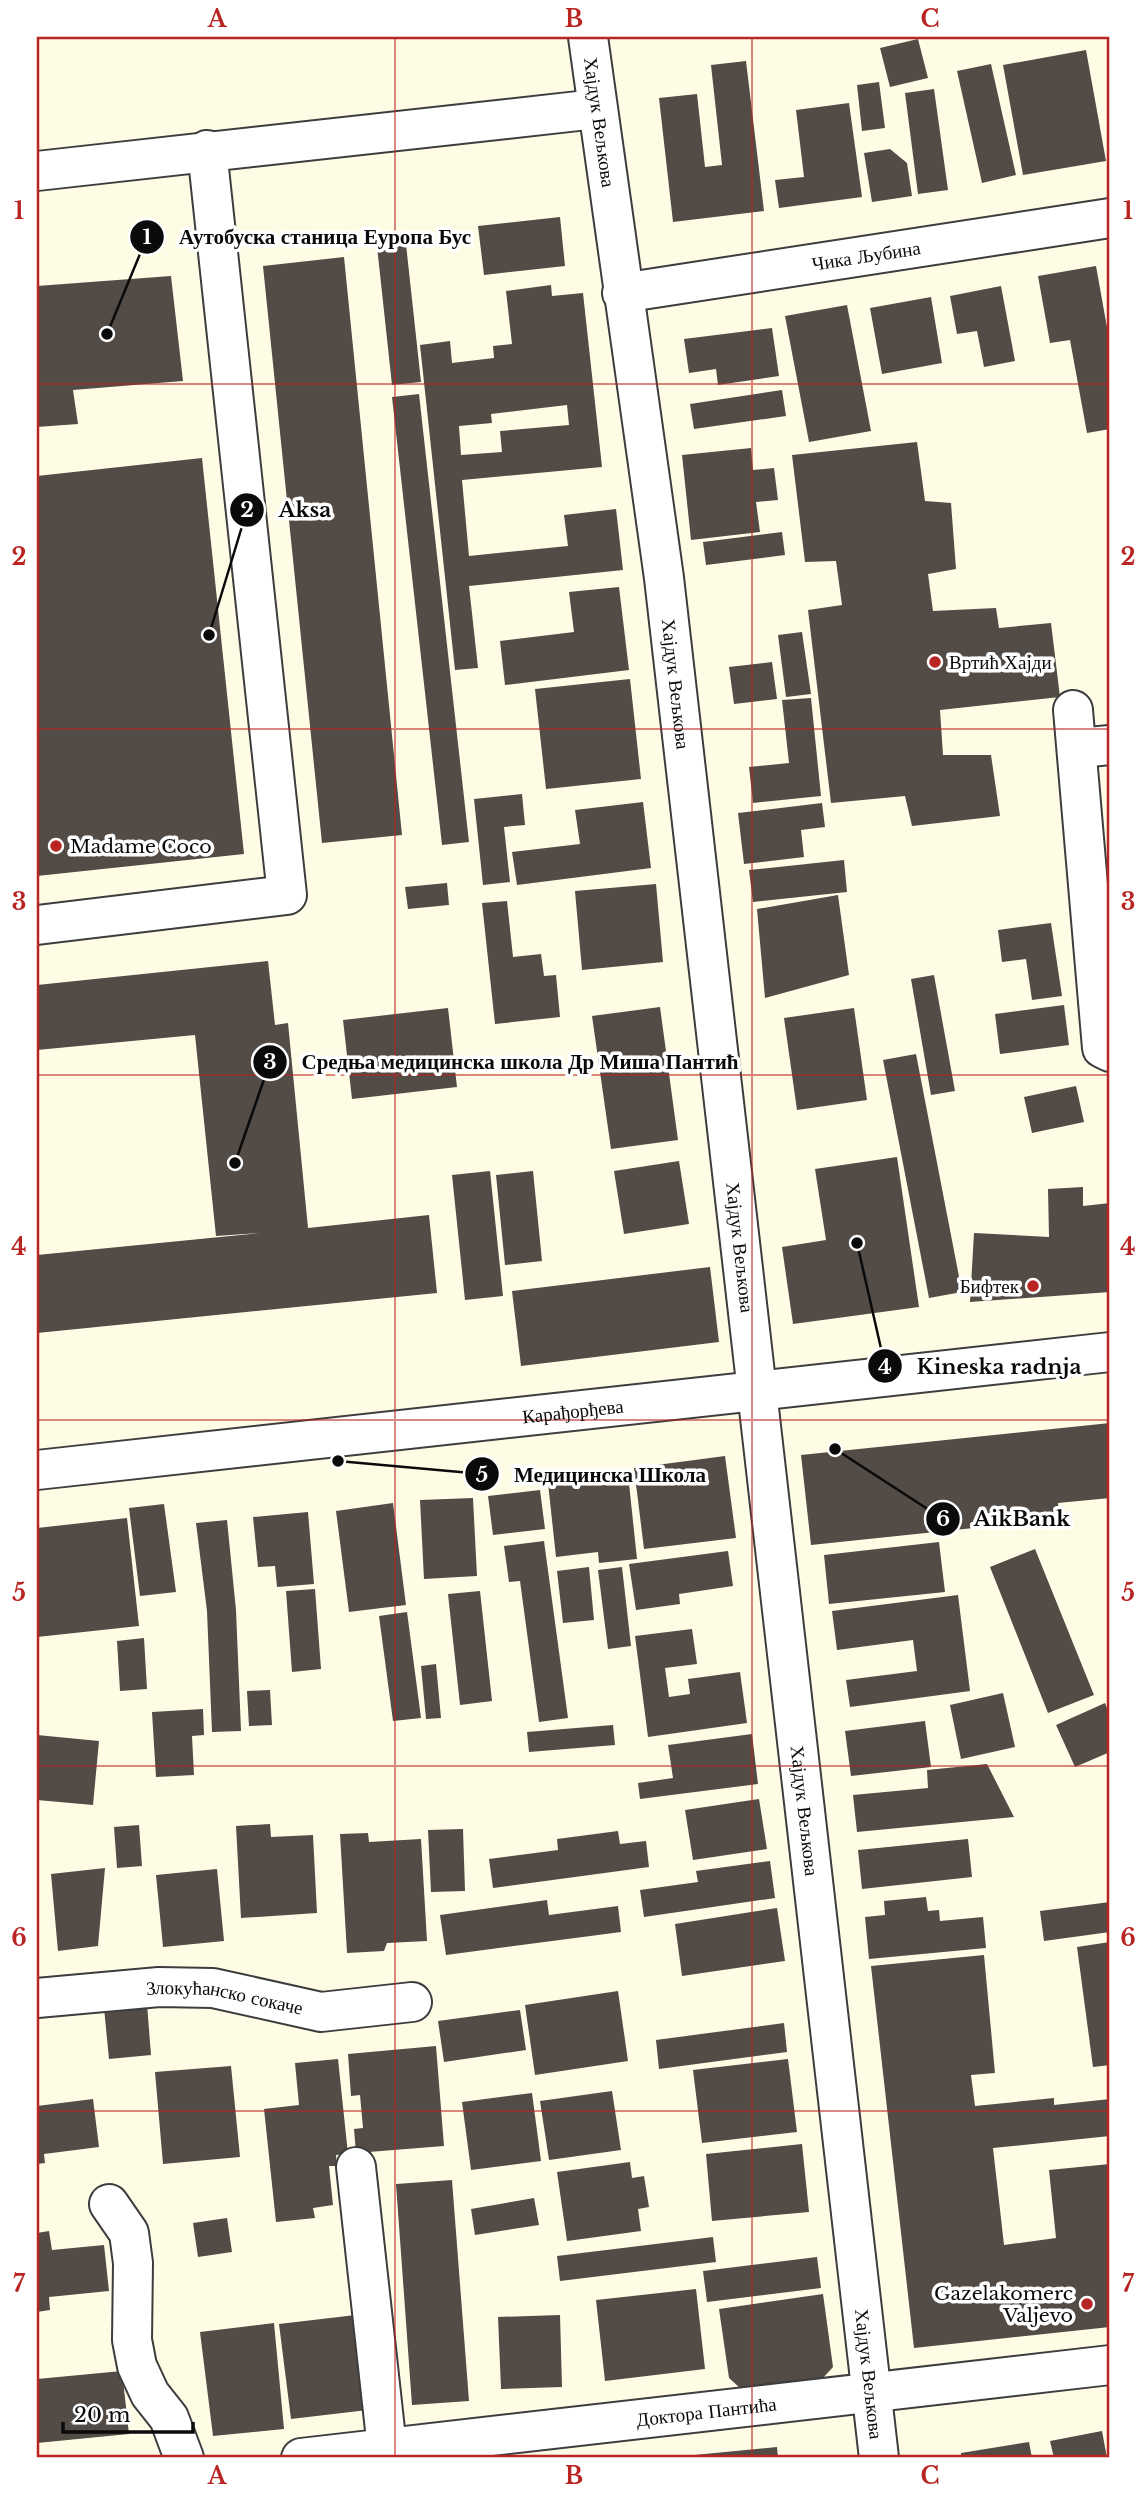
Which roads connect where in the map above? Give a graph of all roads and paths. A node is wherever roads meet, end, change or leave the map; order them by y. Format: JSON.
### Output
{"nodes":[{"id":1,"x":588,"y":37,"type":"edge"},
{"id":2,"x":596,"y":109,"type":"junction"},
{"id":3,"x":207,"y":150,"type":"junction"},
{"id":4,"x":37,"y":171,"type":"edge"},
{"id":5,"x":1110,"y":218,"type":"edge"},
{"id":6,"x":622,"y":293,"type":"junction"},
{"id":7,"x":1073,"y":710,"type":"dead end"},
{"id":8,"x":1094,"y":747,"type":"edge"},
{"id":9,"x":37,"y":925,"type":"edge"},
{"id":10,"x":1110,"y":1052,"type":"edge"},
{"id":11,"x":1110,"y":1352,"type":"edge"},
{"id":12,"x":759,"y":1392,"type":"junction"},
{"id":13,"x":37,"y":1470,"type":"edge"},
{"id":14,"x":37,"y":1998,"type":"edge"},
{"id":15,"x":412,"y":2002,"type":"dead end"},
{"id":16,"x":356,"y":2167,"type":"dead end"},
{"id":17,"x":109,"y":2204,"type":"dead end"},
{"id":18,"x":1110,"y":2365,"type":"edge"},
{"id":19,"x":873,"y":2393,"type":"junction"},
{"id":20,"x":389,"y":2453,"type":"edge"},
{"id":21,"x":184,"y":2458,"type":"edge"},
{"id":22,"x":302,"y":2458,"type":"edge"},
{"id":23,"x":879,"y":2458,"type":"edge"}],
"edges":[{"from":1,"to":2,"type":"street","name":"Хајдук Вељкова"},
{"from":2,"to":3,"type":"street"},
{"from":2,"to":6,"type":"street","name":"Хајдук Вељкова"},
{"from":3,"to":4,"type":"street"},
{"from":3,"to":9,"type":"street"},
{"from":5,"to":6,"type":"street","name":"Чика Љубина"},
{"from":6,"to":12,"type":"street","name":"Хајдук Вељкова"},
{"from":7,"to":8,"type":"street"},
{"from":8,"to":10,"type":"street"},
{"from":11,"to":12,"type":"street","name":"Карађорђева"},
{"from":12,"to":13,"type":"street","name":"Карађорђева"},
{"from":12,"to":19,"type":"street","name":"Хајдук Вељкова"},
{"from":14,"to":15,"type":"street","name":"Злокућанско сокаче"},
{"from":16,"to":20,"type":"street"},
{"from":17,"to":21,"type":"street"},
{"from":18,"to":19,"type":"street","name":"Доктора Пантића"},
{"from":19,"to":20,"type":"street","name":"Доктора Пантића"},
{"from":19,"to":23,"type":"street","name":"Хајдук Вељкова"},
{"from":20,"to":22,"type":"street","name":"Доктора Пантића"}]}
